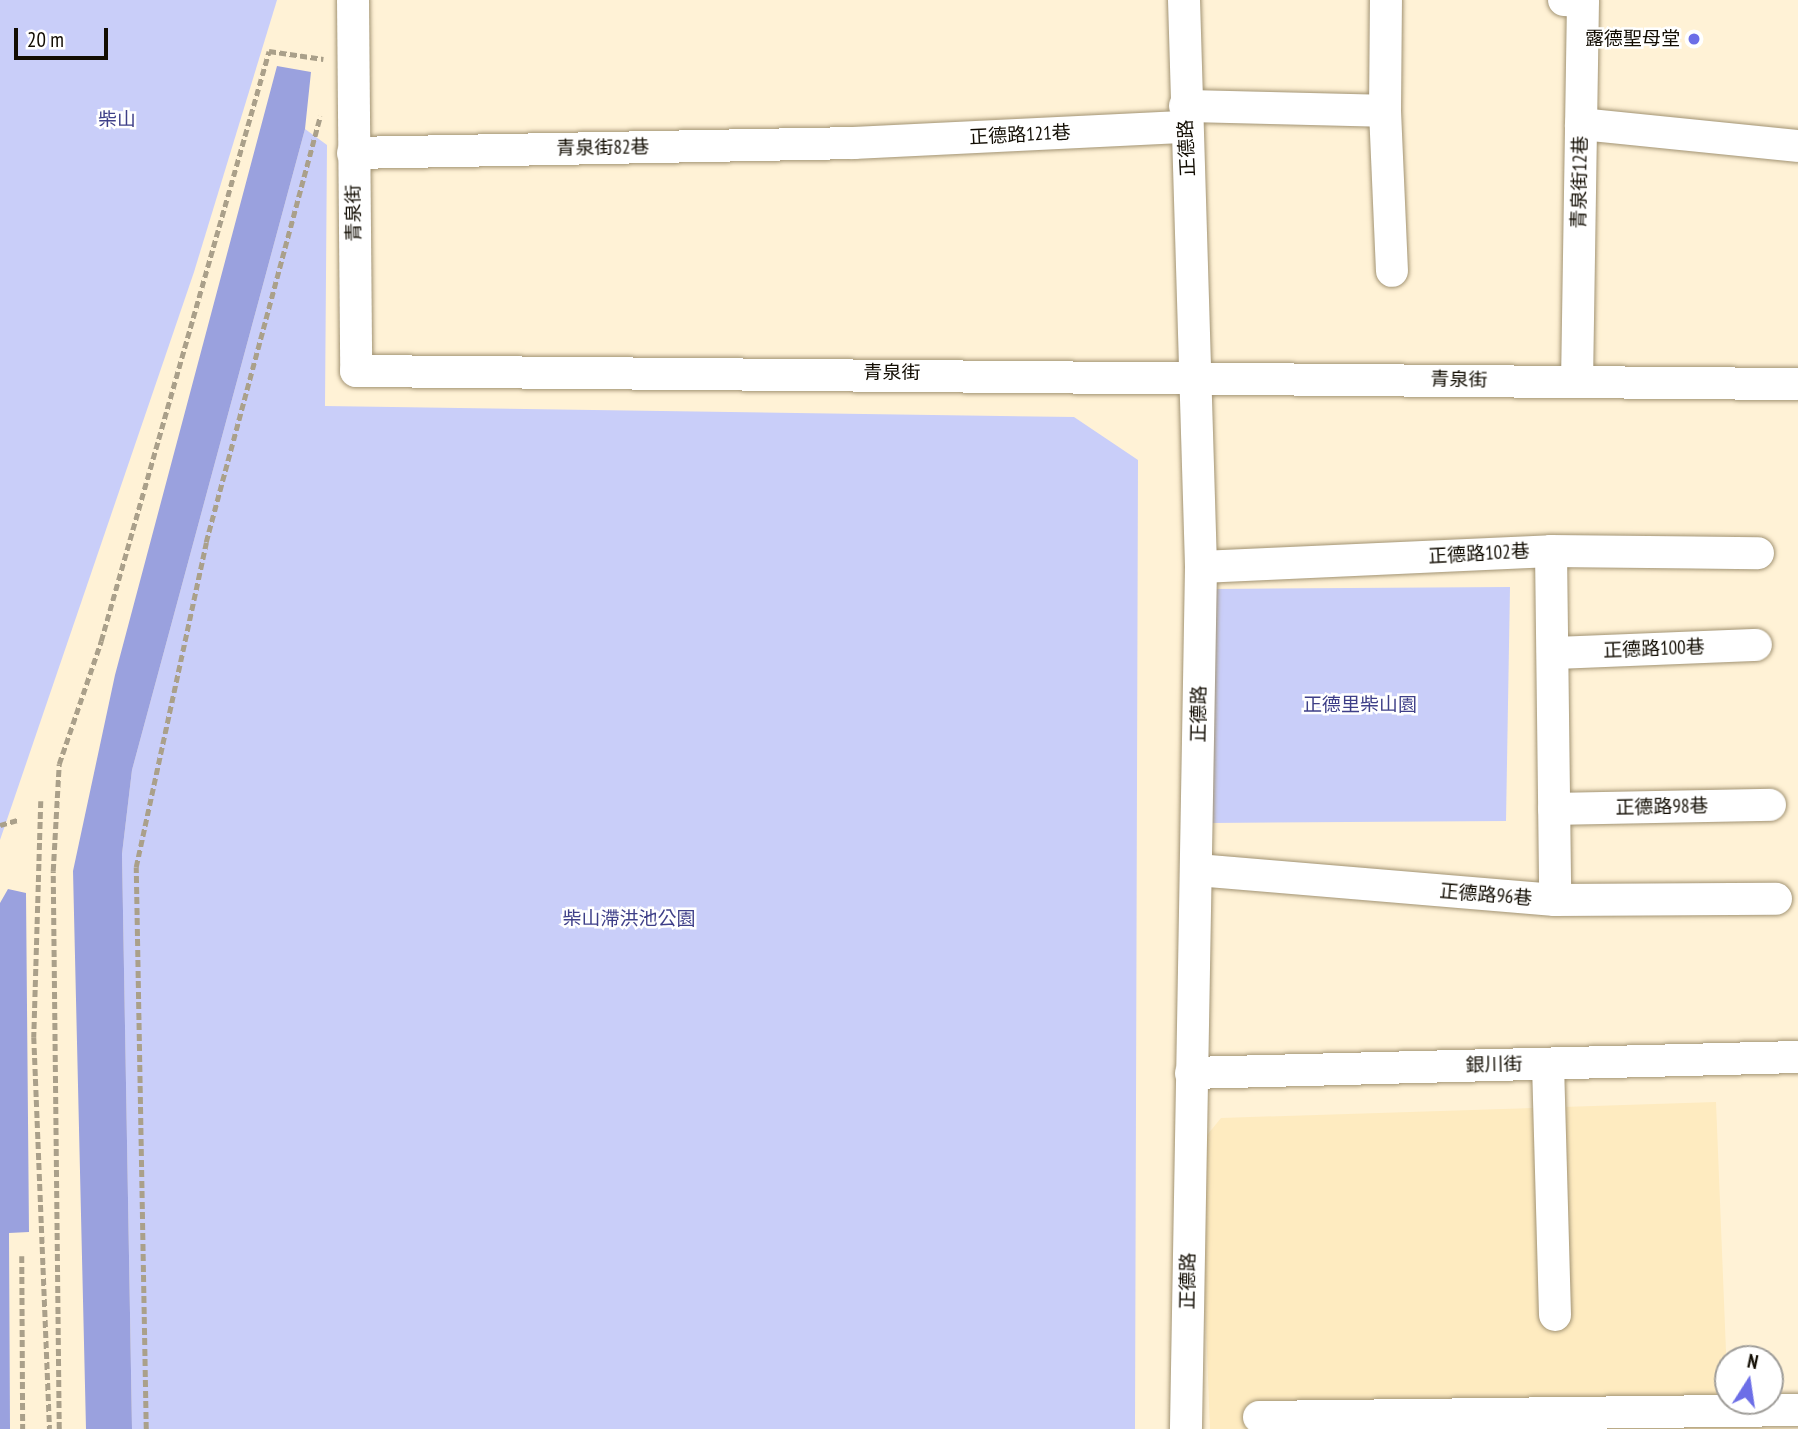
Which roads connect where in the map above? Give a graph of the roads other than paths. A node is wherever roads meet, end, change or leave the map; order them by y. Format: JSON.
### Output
{"nodes":[{"id":1,"x":353,"y":0,"type":"edge"},
{"id":2,"x":1184,"y":0,"type":"edge"},
{"id":3,"x":1386,"y":0,"type":"edge"},
{"id":4,"x":1564,"y":0,"type":"edge"},
{"id":5,"x":1385,"y":111,"type":"junction"},
{"id":6,"x":1185,"y":117,"type":"junction"},
{"id":7,"x":1581,"y":124,"type":"junction"},
{"id":8,"x":854,"y":143,"type":"joint"},
{"id":9,"x":1798,"y":146,"type":"edge"},
{"id":10,"x":352,"y":153,"type":"junction"},
{"id":11,"x":1392,"y":271,"type":"dead end"},
{"id":12,"x":1198,"y":374,"type":"junction"},
{"id":13,"x":1577,"y":382,"type":"junction"},
{"id":14,"x":1798,"y":384,"type":"edge"},
{"id":15,"x":1551,"y":551,"type":"junction"},
{"id":16,"x":1758,"y":553,"type":"dead end"},
{"id":17,"x":1201,"y":567,"type":"junction"},
{"id":18,"x":1756,"y":645,"type":"dead end"},
{"id":19,"x":1552,"y":653,"type":"junction"},
{"id":20,"x":1770,"y":805,"type":"dead end"},
{"id":21,"x":1554,"y":809,"type":"junction"},
{"id":22,"x":1197,"y":870,"type":"junction"},
{"id":23,"x":1776,"y":899,"type":"dead end"},
{"id":24,"x":1555,"y":900,"type":"junction"},
{"id":25,"x":1798,"y":1057,"type":"edge"},
{"id":26,"x":1548,"y":1064,"type":"junction"},
{"id":27,"x":1191,"y":1073,"type":"junction"},
{"id":28,"x":1555,"y":1315,"type":"dead end"},
{"id":29,"x":1798,"y":1410,"type":"edge"},
{"id":30,"x":1259,"y":1417,"type":"dead end"},
{"id":31,"x":1186,"y":1429,"type":"edge"}],
"edges":[{"from":1,"to":10,"type":"street","name":"青泉街"},
{"from":2,"to":6,"type":"street","name":"正德路"},
{"from":3,"to":5,"type":"street"},
{"from":4,"to":7,"type":"street","name":"青泉街12巷"},
{"from":5,"to":6,"type":"street"},
{"from":5,"to":11,"type":"street"},
{"from":6,"to":8,"type":"street","name":"正德路121巷"},
{"from":6,"to":12,"type":"street","name":"正德路"},
{"from":7,"to":9,"type":"street"},
{"from":7,"to":13,"type":"street","name":"青泉街12巷"},
{"from":8,"to":10,"type":"street","name":"青泉街82巷"},
{"from":10,"to":12,"type":"street","name":"青泉街"},
{"from":12,"to":13,"type":"street","name":"青泉街"},
{"from":12,"to":17,"type":"street","name":"正德路"},
{"from":13,"to":14,"type":"street","name":"青泉街"},
{"from":15,"to":16,"type":"street","name":"正德路102巷"},
{"from":15,"to":17,"type":"street","name":"正德路102巷"},
{"from":15,"to":19,"type":"street"},
{"from":17,"to":22,"type":"street","name":"正德路"},
{"from":18,"to":19,"type":"street","name":"正德路100巷"},
{"from":19,"to":21,"type":"street"},
{"from":20,"to":21,"type":"street","name":"正德路98巷"},
{"from":21,"to":24,"type":"street"},
{"from":22,"to":24,"type":"street","name":"正德路96巷"},
{"from":22,"to":27,"type":"street","name":"正德路"},
{"from":23,"to":24,"type":"street","name":"正德路96巷"},
{"from":25,"to":26,"type":"street","name":"銀川街"},
{"from":26,"to":27,"type":"street","name":"銀川街"},
{"from":26,"to":28,"type":"street"},
{"from":27,"to":31,"type":"street","name":"正德路"},
{"from":29,"to":30,"type":"street"}]}
